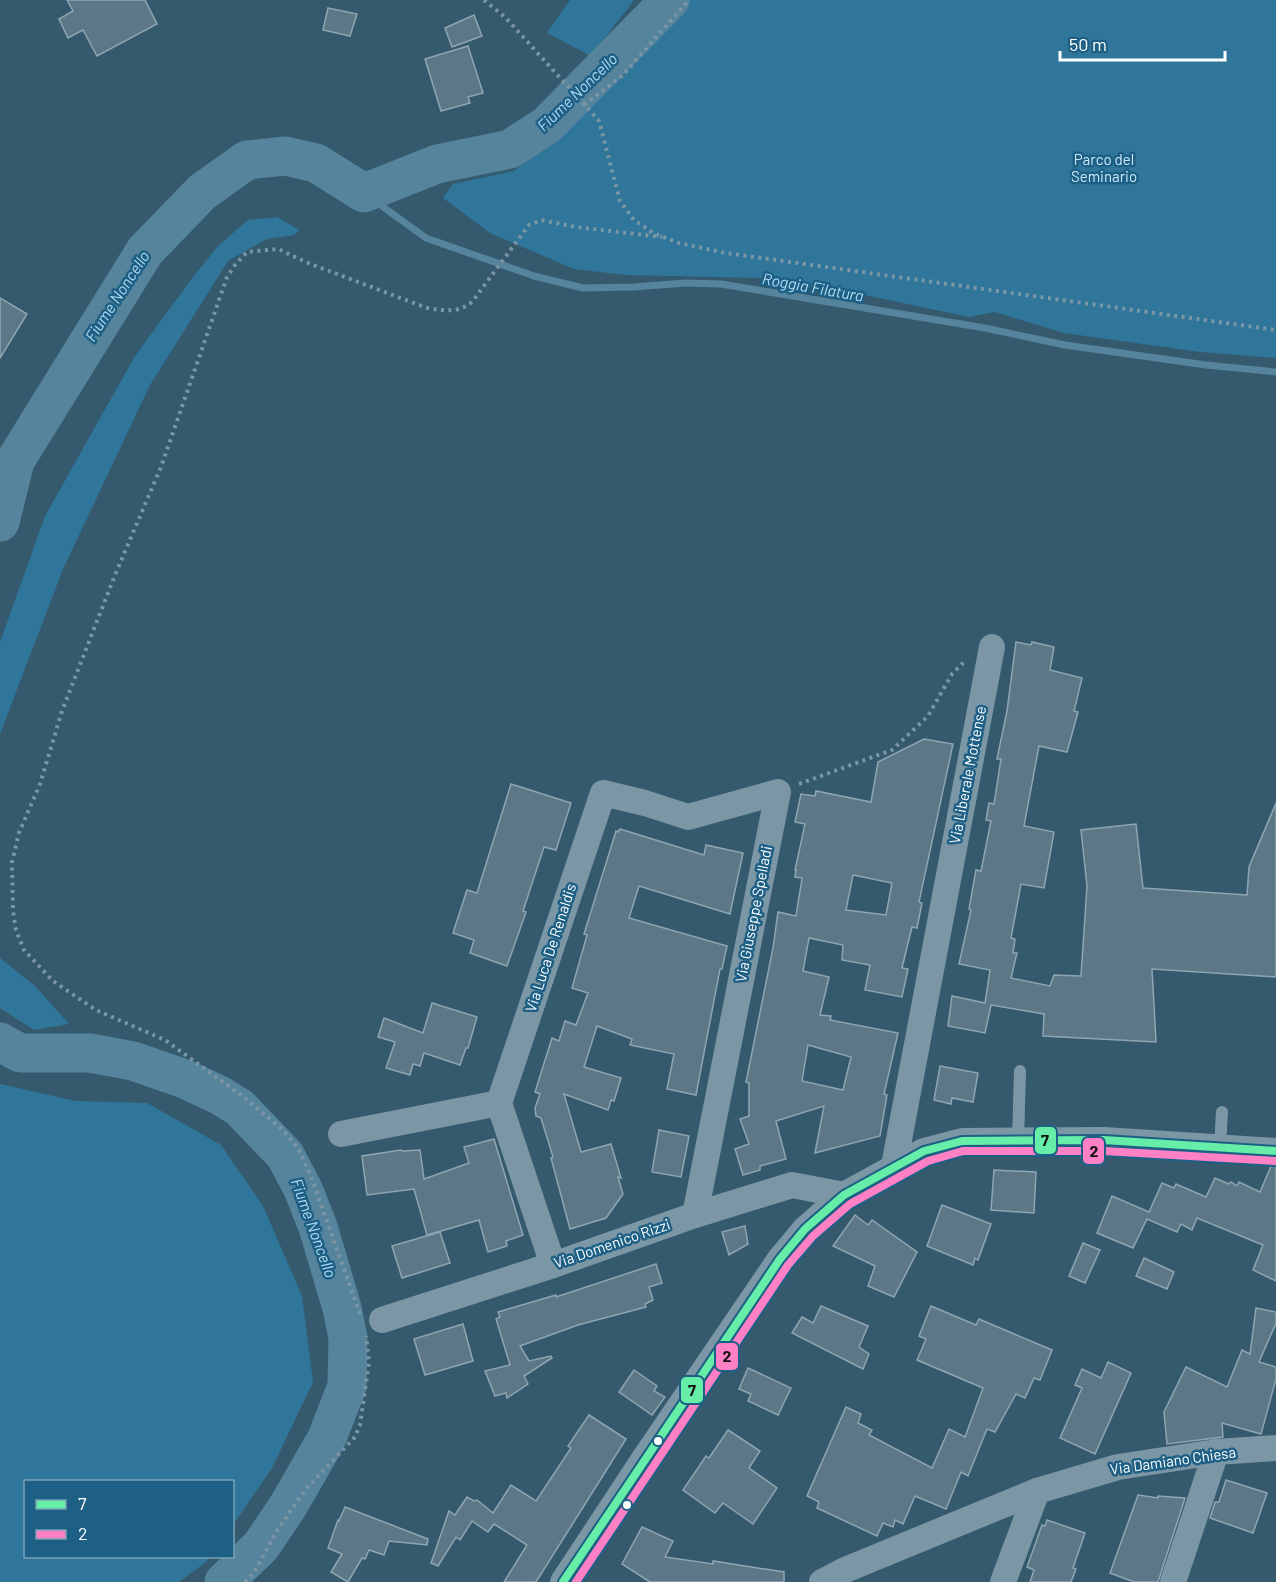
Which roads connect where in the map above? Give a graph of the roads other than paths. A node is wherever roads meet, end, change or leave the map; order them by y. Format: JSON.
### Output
{"nodes":[{"id":1,"x":992,"y":647,"type":"road end"},
{"id":2,"x":778,"y":792,"type":"joint"},
{"id":3,"x":1020,"y":1071,"type":"dead end"},
{"id":4,"x":499,"y":1103,"type":"junction"},
{"id":5,"x":1222,"y":1112,"type":"dead end"},
{"id":6,"x":341,"y":1134,"type":"dead end"},
{"id":7,"x":1018,"y":1141,"type":"junction"},
{"id":8,"x":1220,"y":1147,"type":"junction"},
{"id":9,"x":1276,"y":1150,"type":"edge"},
{"id":10,"x":894,"y":1166,"type":"junction"},
{"id":11,"x":844,"y":1195,"type":"junction"},
{"id":12,"x":695,"y":1215,"type":"junction"},
{"id":13,"x":553,"y":1265,"type":"junction"},
{"id":14,"x":370,"y":1324,"type":"road end"},
{"id":15,"x":1276,"y":1448,"type":"edge"},
{"id":16,"x":1216,"y":1452,"type":"junction"},
{"id":17,"x":1037,"y":1491,"type":"junction"},
{"id":18,"x":563,"y":1582,"type":"edge"},
{"id":19,"x":822,"y":1582,"type":"edge"},
{"id":20,"x":1003,"y":1582,"type":"edge"},
{"id":21,"x":1173,"y":1582,"type":"edge"}],
"edges":[{"from":1,"to":10,"type":"street","name":"Via Liberale Mottense"},
{"from":2,"to":4,"type":"street","name":"Via Luca De Renaldis"},
{"from":2,"to":12,"type":"street","name":"Via Giuseppe Spelladi"},
{"from":3,"to":7,"type":"lane"},
{"from":4,"to":6,"type":"street"},
{"from":4,"to":13,"type":"street"},
{"from":5,"to":8,"type":"lane"},
{"from":7,"to":8,"type":"street"},
{"from":7,"to":10,"type":"street"},
{"from":8,"to":9,"type":"street"},
{"from":10,"to":11,"type":"street"},
{"from":11,"to":12,"type":"street","name":"Via Domenico Rizzi"},
{"from":11,"to":18,"type":"street"},
{"from":12,"to":13,"type":"street","name":"Via Domenico Rizzi"},
{"from":13,"to":14,"type":"street","name":"Via Domenico Rizzi"},
{"from":15,"to":16,"type":"street","name":"Via Damiano Chiesa"},
{"from":16,"to":17,"type":"street","name":"Via Damiano Chiesa"},
{"from":16,"to":21,"type":"street"},
{"from":17,"to":19,"type":"street","name":"Via Damiano Chiesa"},
{"from":17,"to":20,"type":"street"}]}
